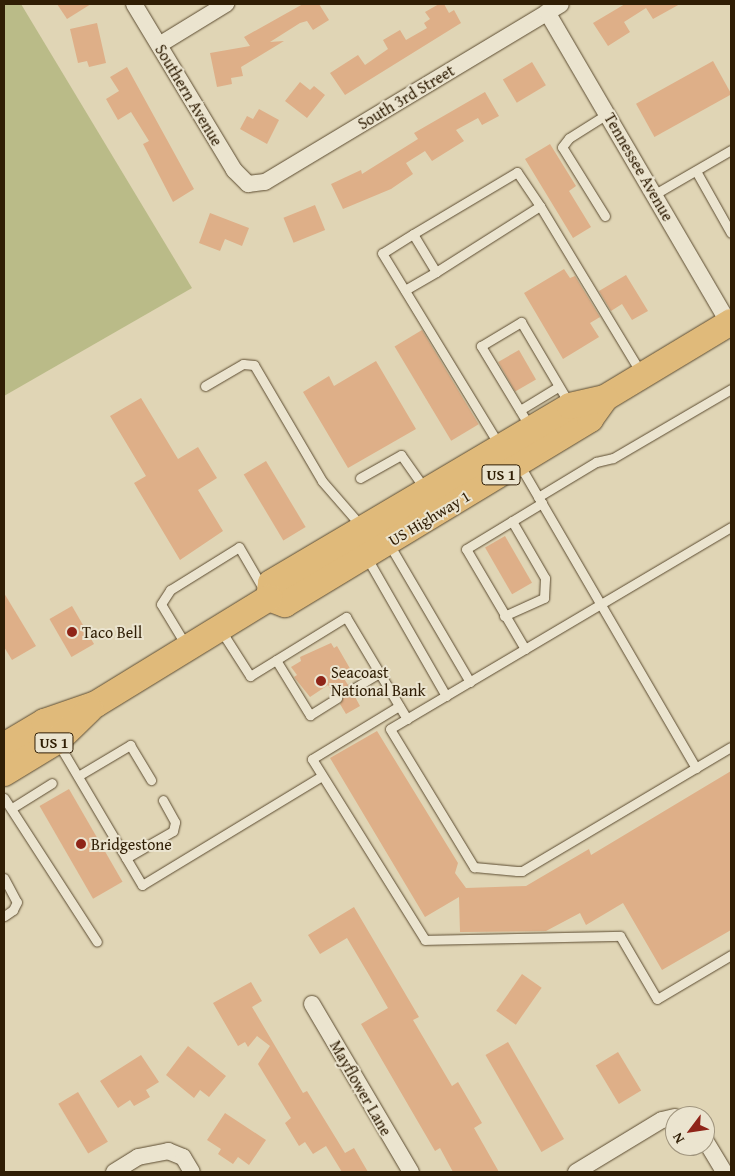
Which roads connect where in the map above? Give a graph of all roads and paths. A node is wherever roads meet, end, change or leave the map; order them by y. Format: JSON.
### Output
{"nodes":[{"id":1,"x":134,"y":4,"type":"edge"},
{"id":2,"x":226,"y":4,"type":"edge"},
{"id":3,"x":554,"y":8,"type":"edge"},
{"id":4,"x":159,"y":44,"type":"junction"},
{"id":5,"x":608,"y":114,"type":"junction"},
{"id":6,"x":731,"y":150,"type":"edge"},
{"id":7,"x":696,"y":170,"type":"junction"},
{"id":8,"x":248,"y":184,"type":"joint"},
{"id":9,"x":655,"y":194,"type":"junction"},
{"id":10,"x":540,"y":206,"type":"junction"},
{"id":11,"x":605,"y":216,"type":"dead end"},
{"id":12,"x":731,"y":232,"type":"edge"},
{"id":13,"x":413,"y":234,"type":"junction"},
{"id":14,"x":436,"y":272,"type":"junction"},
{"id":15,"x":405,"y":290,"type":"junction"},
{"id":16,"x":730,"y":323,"type":"edge"},
{"id":17,"x":642,"y":376,"type":"junction"},
{"id":18,"x":205,"y":386,"type":"dead end"},
{"id":19,"x":731,"y":389,"type":"edge"},
{"id":20,"x":564,"y":396,"type":"junction"},
{"id":21,"x":605,"y":398,"type":"junction"},
{"id":22,"x":526,"y":420,"type":"junction"},
{"id":23,"x":510,"y":456,"type":"junction"},
{"id":24,"x":360,"y":478,"type":"dead end"},
{"id":25,"x":426,"y":492,"type":"junction"},
{"id":26,"x":540,"y":500,"type":"junction"},
{"id":27,"x":512,"y":521,"type":"junction"},
{"id":28,"x":731,"y":527,"type":"edge"},
{"id":29,"x":379,"y":531,"type":"junction"},
{"id":30,"x":365,"y":556,"type":"junction"},
{"id":31,"x":269,"y":598,"type":"junction"},
{"id":32,"x":601,"y":604,"type":"junction"},
{"id":33,"x":504,"y":616,"type":"junction"},
{"id":34,"x":220,"y":629,"type":"junction"},
{"id":35,"x":188,"y":649,"type":"junction"},
{"id":36,"x":525,"y":649,"type":"junction"},
{"id":37,"x":276,"y":660,"type":"junction"},
{"id":38,"x":379,"y":673,"type":"junction"},
{"id":39,"x":470,"y":682,"type":"junction"},
{"id":40,"x":351,"y":690,"type":"dead end"},
{"id":41,"x":446,"y":696,"type":"junction"},
{"id":42,"x":336,"y":698,"type":"dead end"},
{"id":43,"x":96,"y":704,"type":"junction"},
{"id":44,"x":399,"y":706,"type":"junction"},
{"id":45,"x":407,"y":719,"type":"junction"},
{"id":46,"x":9,"y":740,"type":"edge"},
{"id":47,"x":57,"y":741,"type":"junction"},
{"id":48,"x":731,"y":747,"type":"edge"},
{"id":49,"x":696,"y":768,"type":"junction"},
{"id":50,"x":4,"y":773,"type":"edge"},
{"id":51,"x":78,"y":776,"type":"junction"},
{"id":52,"x":322,"y":776,"type":"junction"},
{"id":53,"x":151,"y":780,"type":"dead end"},
{"id":54,"x":52,"y":783,"type":"dead end"},
{"id":55,"x":4,"y":798,"type":"edge"},
{"id":56,"x":163,"y":800,"type":"dead end"},
{"id":57,"x":12,"y":808,"type":"junction"},
{"id":58,"x":126,"y":858,"type":"junction"},
{"id":59,"x":4,"y":878,"type":"edge"},
{"id":60,"x":4,"y":916,"type":"edge"},
{"id":61,"x":97,"y":942,"type":"dead end"},
{"id":62,"x":731,"y":955,"type":"edge"},
{"id":63,"x":312,"y":1004,"type":"dead end"},
{"id":64,"x":665,"y":1119,"type":"edge"},
{"id":65,"x":714,"y":1156,"type":"edge"},
{"id":66,"x":114,"y":1172,"type":"edge"},
{"id":67,"x":192,"y":1172,"type":"edge"},
{"id":68,"x":411,"y":1172,"type":"edge"},
{"id":69,"x":576,"y":1172,"type":"edge"},
{"id":70,"x":724,"y":1172,"type":"edge"}],
"edges":[{"from":1,"to":4,"type":"street","name":"Southern Avenue"},
{"from":2,"to":4,"type":"street"},
{"from":3,"to":5,"type":"street","name":"Tennessee Avenue"},
{"from":3,"to":8,"type":"street","name":"South 3rd Street"},
{"from":4,"to":8,"type":"street","name":"Southern Avenue"},
{"from":5,"to":9,"type":"street","name":"Tennessee Avenue"},
{"from":5,"to":11,"type":"lane"},
{"from":6,"to":7,"type":"lane"},
{"from":7,"to":9,"type":"lane"},
{"from":7,"to":12,"type":"lane"},
{"from":9,"to":16,"type":"street","name":"Tennessee Avenue"},
{"from":10,"to":13,"type":"lane"},
{"from":10,"to":14,"type":"lane"},
{"from":10,"to":17,"type":"lane"},
{"from":13,"to":14,"type":"lane"},
{"from":13,"to":15,"type":"lane"},
{"from":14,"to":15,"type":"lane"},
{"from":15,"to":23,"type":"lane"},
{"from":16,"to":17,"type":"main road","name":"US Highway 1","number":"US 1"},
{"from":17,"to":21,"type":"main road","name":"US Highway 1","number":"US 1"},
{"from":18,"to":29,"type":"lane"},
{"from":19,"to":26,"type":"lane"},
{"from":20,"to":21,"type":"main road","name":"US Highway 1","number":"US 1"},
{"from":20,"to":22,"type":"main road","name":"US Highway 1","number":"US 1"},
{"from":20,"to":22,"type":"lane"},
{"from":21,"to":23,"type":"main road","name":"US Highway 1","number":"US 1"},
{"from":22,"to":23,"type":"main road","name":"US Highway 1","number":"US 1"},
{"from":23,"to":25,"type":"main road","name":"US Highway 1","number":"US 1"},
{"from":23,"to":26,"type":"lane"},
{"from":23,"to":29,"type":"main road","name":"US Highway 1","number":"US 1"},
{"from":24,"to":25,"type":"lane"},
{"from":25,"to":29,"type":"main road","name":"US Highway 1","number":"US 1"},
{"from":26,"to":27,"type":"lane"},
{"from":26,"to":32,"type":"lane"},
{"from":27,"to":33,"type":"lane"},
{"from":27,"to":33,"type":"lane"},
{"from":28,"to":32,"type":"lane"},
{"from":29,"to":30,"type":"main road","name":"US Highway 1","number":"US 1"},
{"from":29,"to":31,"type":"main road","name":"US Highway 1","number":"US 1"},
{"from":29,"to":39,"type":"lane"},
{"from":30,"to":31,"type":"main road","name":"US Highway 1","number":"US 1"},
{"from":30,"to":41,"type":"lane"},
{"from":31,"to":34,"type":"main road","name":"US Highway 1","number":"US 1"},
{"from":31,"to":35,"type":"lane"},
{"from":32,"to":36,"type":"lane"},
{"from":32,"to":49,"type":"lane"},
{"from":33,"to":36,"type":"lane"},
{"from":34,"to":35,"type":"main road","name":"US Highway 1","number":"US 1"},
{"from":34,"to":37,"type":"lane"},
{"from":35,"to":43,"type":"main road","name":"US Highway 1","number":"US 1"},
{"from":36,"to":39,"type":"lane"},
{"from":37,"to":38,"type":"lane"},
{"from":37,"to":42,"type":"lane"},
{"from":38,"to":40,"type":"lane"},
{"from":38,"to":44,"type":"lane"},
{"from":39,"to":41,"type":"lane"},
{"from":41,"to":45,"type":"lane"},
{"from":43,"to":46,"type":"main road","name":"US Highway 1","number":"US 1"},
{"from":43,"to":47,"type":"main road","name":"US Highway 1","number":"US 1"},
{"from":44,"to":45,"type":"lane"},
{"from":44,"to":52,"type":"lane"},
{"from":45,"to":49,"type":"lane"},
{"from":47,"to":50,"type":"main road","name":"US Highway 1","number":"US 1"},
{"from":47,"to":51,"type":"lane"},
{"from":48,"to":49,"type":"lane"},
{"from":51,"to":53,"type":"lane"},
{"from":51,"to":58,"type":"lane"},
{"from":52,"to":58,"type":"lane"},
{"from":52,"to":62,"type":"lane"},
{"from":54,"to":57,"type":"lane"},
{"from":55,"to":57,"type":"lane"},
{"from":56,"to":58,"type":"lane"},
{"from":57,"to":61,"type":"lane"},
{"from":59,"to":60,"type":"lane"},
{"from":63,"to":68,"type":"street","name":"Mayflower Lane"},
{"from":64,"to":69,"type":"street"},
{"from":65,"to":70,"type":"street"},
{"from":66,"to":67,"type":"street"}]}
